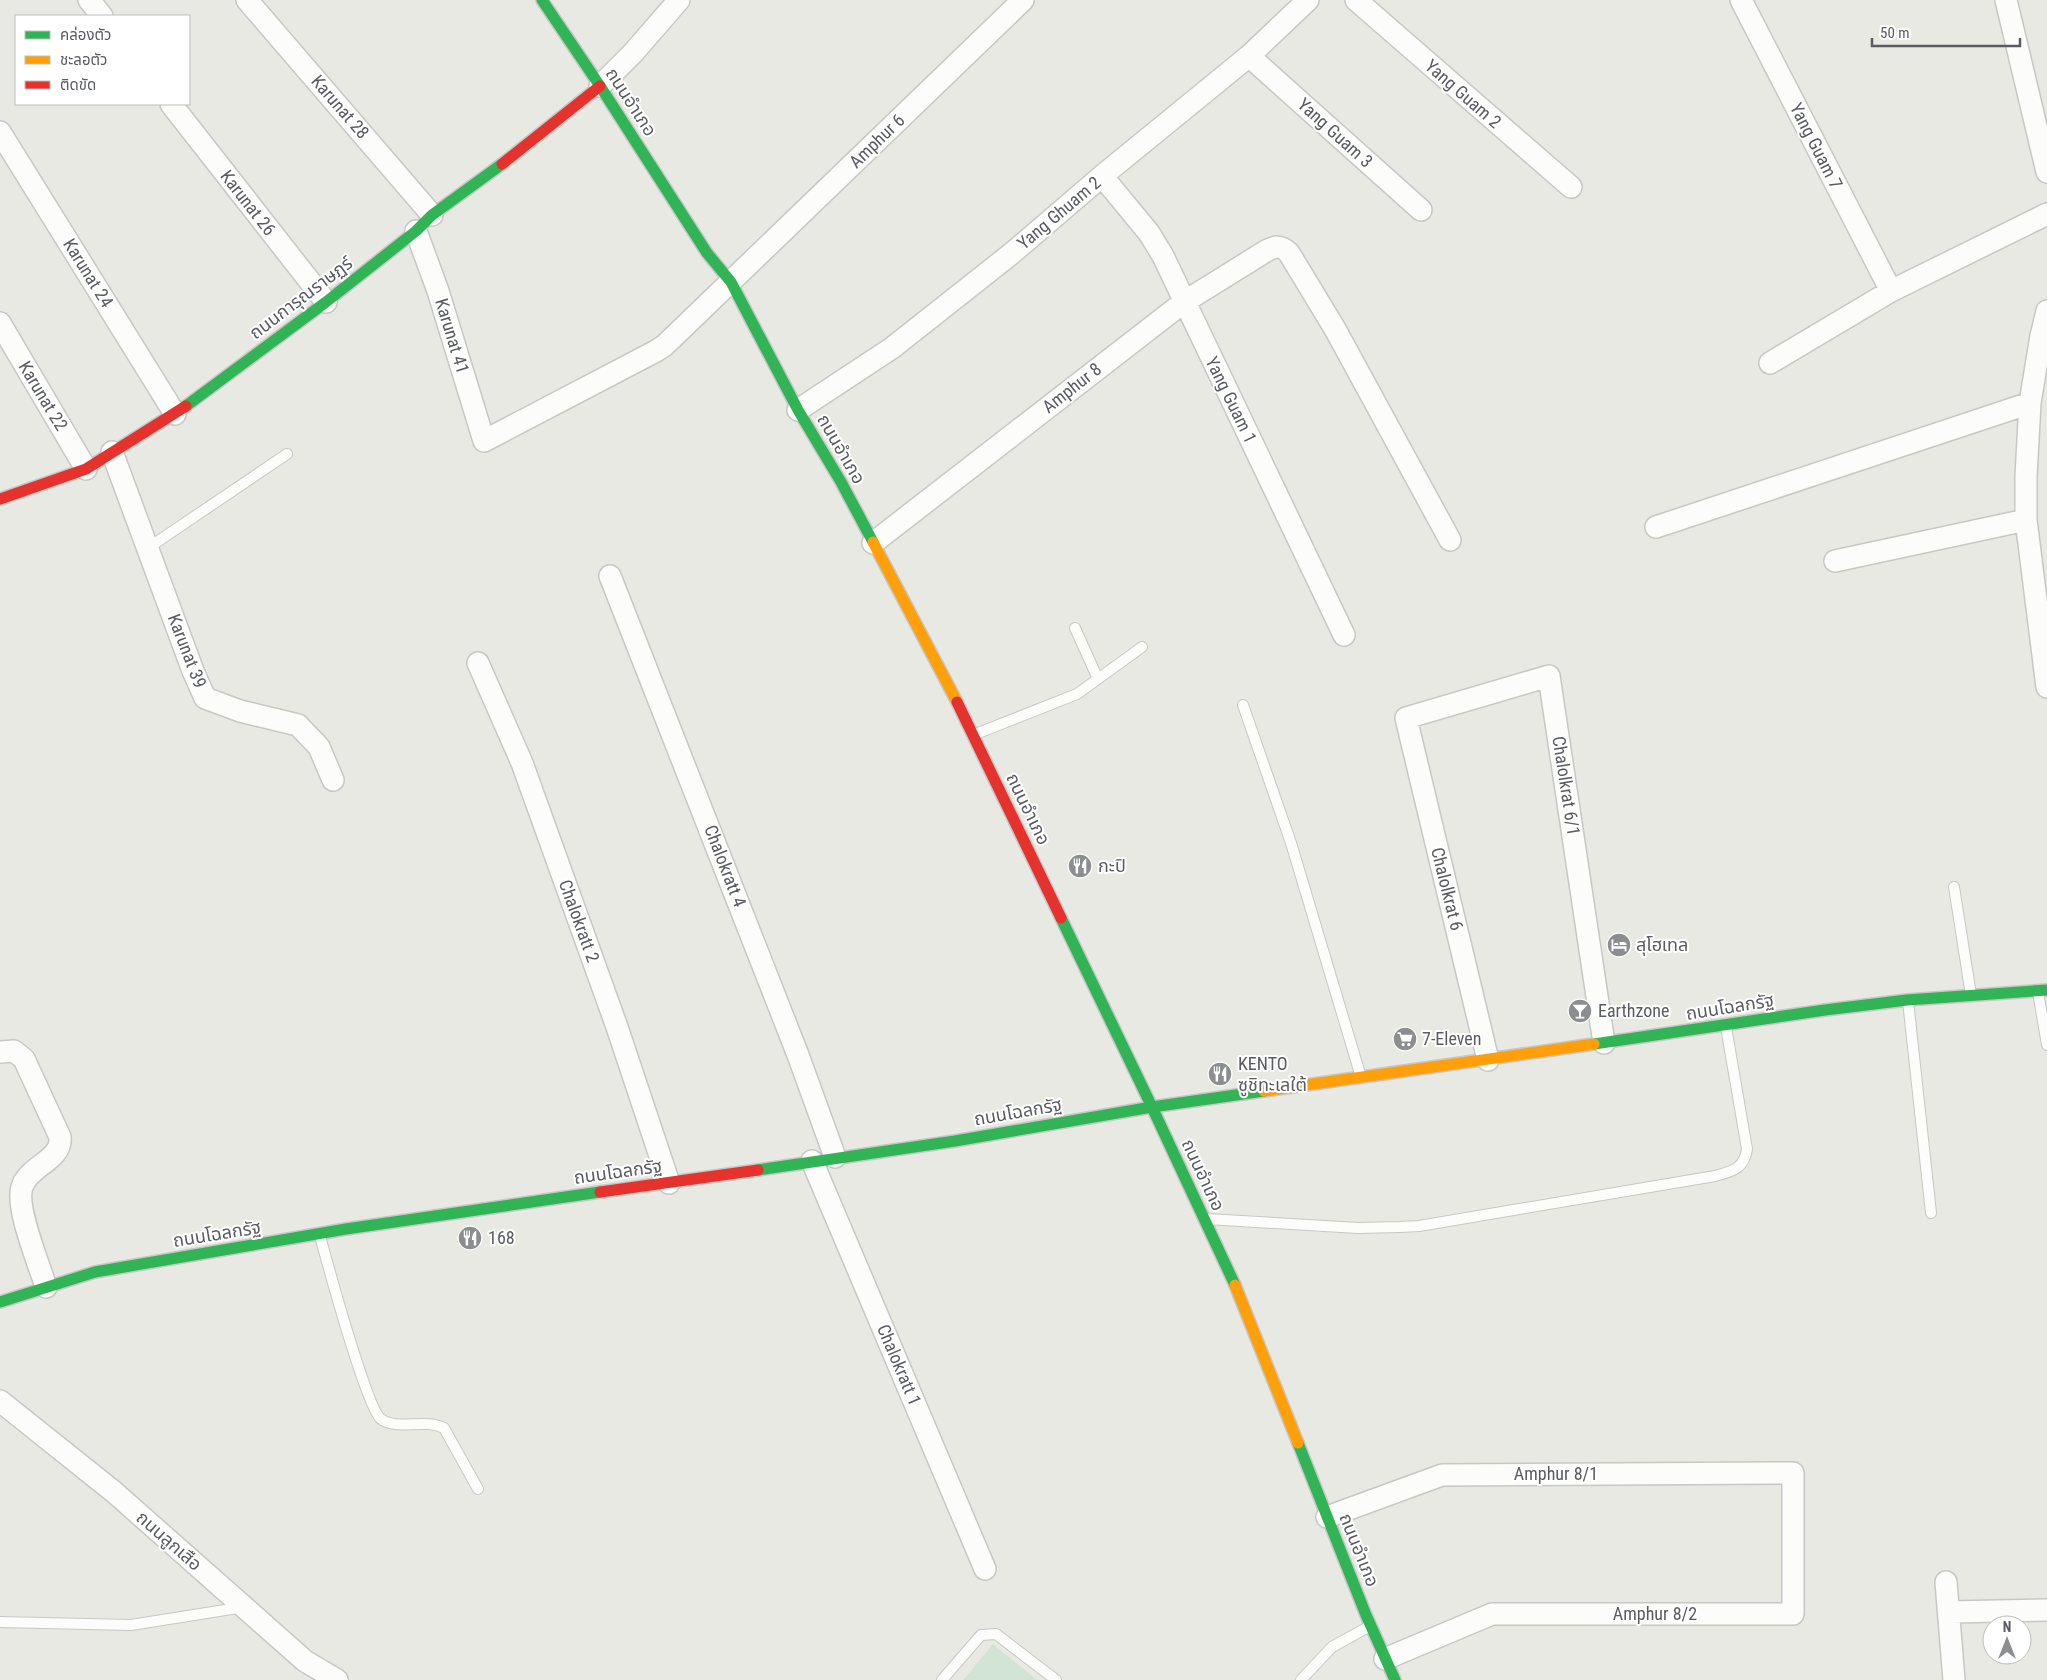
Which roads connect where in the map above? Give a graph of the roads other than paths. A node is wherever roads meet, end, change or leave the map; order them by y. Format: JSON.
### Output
{"nodes":[{"id":1,"x":89,"y":0,"type":"edge"},
{"id":2,"x":247,"y":0,"type":"edge"},
{"id":3,"x":542,"y":0,"type":"edge"},
{"id":4,"x":680,"y":0,"type":"edge"},
{"id":5,"x":1023,"y":0,"type":"edge"},
{"id":6,"x":1308,"y":0,"type":"edge"},
{"id":7,"x":1356,"y":0,"type":"edge"},
{"id":8,"x":1741,"y":0,"type":"edge"},
{"id":9,"x":2006,"y":0,"type":"edge"},
{"id":10,"x":101,"y":15,"type":"edge"},
{"id":11,"x":1249,"y":56,"type":"junction"},
{"id":12,"x":600,"y":86,"type":"junction"},
{"id":13,"x":171,"y":105,"type":"edge"},
{"id":14,"x":0,"y":132,"type":"edge"},
{"id":15,"x":2047,"y":172,"type":"edge"},
{"id":16,"x":1102,"y":176,"type":"junction"},
{"id":17,"x":1571,"y":187,"type":"dead end"},
{"id":18,"x":1421,"y":210,"type":"dead end"},
{"id":19,"x":2047,"y":214,"type":"edge"},
{"id":20,"x":432,"y":215,"type":"junction"},
{"id":21,"x":416,"y":231,"type":"junction"},
{"id":22,"x":731,"y":282,"type":"junction"},
{"id":23,"x":1890,"y":291,"type":"junction"},
{"id":24,"x":326,"y":302,"type":"junction"},
{"id":25,"x":1184,"y":302,"type":"junction"},
{"id":26,"x":2047,"y":311,"type":"edge"},
{"id":27,"x":0,"y":323,"type":"edge"},
{"id":28,"x":1770,"y":363,"type":"dead end"},
{"id":29,"x":2030,"y":402,"type":"junction"},
{"id":30,"x":798,"y":410,"type":"junction"},
{"id":31,"x":176,"y":414,"type":"junction"},
{"id":32,"x":484,"y":441,"type":"joint"},
{"id":33,"x":112,"y":452,"type":"junction"},
{"id":34,"x":288,"y":454,"type":"dead end"},
{"id":35,"x":86,"y":468,"type":"junction"},
{"id":36,"x":0,"y":499,"type":"edge"},
{"id":37,"x":2026,"y":520,"type":"junction"},
{"id":38,"x":1656,"y":527,"type":"dead end"},
{"id":39,"x":1450,"y":540,"type":"dead end"},
{"id":40,"x":873,"y":543,"type":"junction"},
{"id":41,"x":148,"y":548,"type":"junction"},
{"id":42,"x":1835,"y":561,"type":"dead end"},
{"id":43,"x":610,"y":576,"type":"dead end"},
{"id":44,"x":1075,"y":628,"type":"dead end"},
{"id":45,"x":1344,"y":636,"type":"dead end"},
{"id":46,"x":1142,"y":647,"type":"dead end"},
{"id":47,"x":478,"y":663,"type":"dead end"},
{"id":48,"x":1098,"y":679,"type":"junction"},
{"id":49,"x":2047,"y":687,"type":"edge"},
{"id":50,"x":1243,"y":705,"type":"dead end"},
{"id":51,"x":1406,"y":718,"type":"joint"},
{"id":52,"x":973,"y":735,"type":"junction"},
{"id":53,"x":333,"y":780,"type":"dead end"},
{"id":54,"x":1954,"y":887,"type":"dead end"},
{"id":55,"x":2042,"y":991,"type":"edge"},
{"id":56,"x":1971,"y":996,"type":"junction"},
{"id":57,"x":1907,"y":1000,"type":"junction"},
{"id":58,"x":1726,"y":1026,"type":"junction"},
{"id":59,"x":1604,"y":1044,"type":"junction"},
{"id":60,"x":2047,"y":1045,"type":"edge"},
{"id":61,"x":0,"y":1052,"type":"edge"},
{"id":62,"x":1488,"y":1060,"type":"junction"},
{"id":63,"x":1362,"y":1078,"type":"junction"},
{"id":64,"x":1152,"y":1107,"type":"junction"},
{"id":65,"x":836,"y":1157,"type":"junction"},
{"id":66,"x":812,"y":1161,"type":"junction"},
{"id":67,"x":669,"y":1183,"type":"junction"},
{"id":68,"x":1931,"y":1213,"type":"dead end"},
{"id":69,"x":1204,"y":1218,"type":"junction"},
{"id":70,"x":319,"y":1235,"type":"junction"},
{"id":71,"x":46,"y":1286,"type":"junction"},
{"id":72,"x":0,"y":1302,"type":"edge"},
{"id":73,"x":0,"y":1402,"type":"edge"},
{"id":74,"x":1793,"y":1473,"type":"joint"},
{"id":75,"x":478,"y":1489,"type":"dead end"},
{"id":76,"x":1327,"y":1517,"type":"junction"},
{"id":77,"x":985,"y":1570,"type":"dead end"},
{"id":78,"x":1946,"y":1582,"type":"dead end"},
{"id":79,"x":245,"y":1607,"type":"junction"},
{"id":80,"x":2047,"y":1610,"type":"edge"},
{"id":81,"x":1949,"y":1612,"type":"junction"},
{"id":82,"x":0,"y":1622,"type":"edge"},
{"id":83,"x":1370,"y":1626,"type":"junction"},
{"id":84,"x":1385,"y":1659,"type":"junction"},
{"id":85,"x":1308,"y":1677,"type":"edge"},
{"id":86,"x":338,"y":1680,"type":"edge"},
{"id":87,"x":942,"y":1680,"type":"edge"},
{"id":88,"x":1056,"y":1680,"type":"edge"},
{"id":89,"x":1394,"y":1680,"type":"edge"},
{"id":90,"x":1954,"y":1680,"type":"edge"}],
"edges":[{"from":1,"to":10,"type":"street"},
{"from":2,"to":20,"type":"street","name":"Karunat 28"},
{"from":3,"to":12,"type":"street","name":"ถนนอำเภอ"},
{"from":4,"to":12,"type":"street"},
{"from":5,"to":22,"type":"street","name":"Amphur 6"},
{"from":6,"to":11,"type":"street","name":"Yang Ghuam 2"},
{"from":7,"to":17,"type":"street","name":"Yang Guam 2"},
{"from":8,"to":23,"type":"street","name":"Yang Guam 7"},
{"from":9,"to":15,"type":"street"},
{"from":11,"to":16,"type":"street","name":"Yang Ghuam 2"},
{"from":11,"to":18,"type":"street","name":"Yang Guam 3"},
{"from":12,"to":20,"type":"street","name":"ถนนการุณราษฏร์"},
{"from":12,"to":22,"type":"street","name":"ถนนอำเภอ"},
{"from":13,"to":24,"type":"street","name":"Karunat 26"},
{"from":14,"to":31,"type":"street","name":"Karunat 24"},
{"from":16,"to":25,"type":"street","name":"Yang Guam 1"},
{"from":16,"to":30,"type":"street","name":"Yang Ghuam 2"},
{"from":19,"to":23,"type":"street"},
{"from":20,"to":21,"type":"street","name":"ถนนการุณราษฏร์"},
{"from":21,"to":24,"type":"street","name":"ถนนการุณราษฏร์"},
{"from":21,"to":32,"type":"street","name":"Karunat 41"},
{"from":22,"to":30,"type":"street","name":"ถนนอำเภอ"},
{"from":22,"to":32,"type":"street","name":"Amphur 6"},
{"from":23,"to":28,"type":"street"},
{"from":24,"to":31,"type":"street","name":"ถนนการุณราษฏร์"},
{"from":25,"to":39,"type":"street","name":"Amphur 8"},
{"from":25,"to":40,"type":"street","name":"Amphur 8"},
{"from":25,"to":45,"type":"street","name":"Yang Guam 1"},
{"from":26,"to":29,"type":"street"},
{"from":27,"to":35,"type":"street","name":"Karunat 22"},
{"from":29,"to":37,"type":"street"},
{"from":29,"to":38,"type":"street"},
{"from":30,"to":40,"type":"street","name":"ถนนอำเภอ"},
{"from":31,"to":33,"type":"street","name":"ถนนการุณราษฏร์"},
{"from":33,"to":35,"type":"street","name":"ถนนการุณราษฏร์"},
{"from":33,"to":41,"type":"street","name":"Karunat 39"},
{"from":34,"to":41,"type":"lane"},
{"from":35,"to":36,"type":"street","name":"ถนนการุณราษฏร์"},
{"from":37,"to":42,"type":"street"},
{"from":37,"to":49,"type":"street"},
{"from":40,"to":52,"type":"street","name":"ถนนอำเภอ"},
{"from":41,"to":53,"type":"street","name":"Karunat 39"},
{"from":43,"to":65,"type":"street","name":"Chalokratt 4"},
{"from":44,"to":48,"type":"lane"},
{"from":46,"to":48,"type":"lane"},
{"from":47,"to":67,"type":"street","name":"Chalokratt 2"},
{"from":48,"to":52,"type":"lane"},
{"from":50,"to":63,"type":"lane"},
{"from":51,"to":59,"type":"street","name":"Chalolkrat 6/1"},
{"from":51,"to":62,"type":"street","name":"Chalolkrat 6"},
{"from":52,"to":64,"type":"street","name":"ถนนอำเภอ"},
{"from":54,"to":56,"type":"lane"},
{"from":55,"to":56,"type":"street","name":"ถนนโฉลกรัฐ"},
{"from":55,"to":60,"type":"lane"},
{"from":56,"to":57,"type":"street","name":"ถนนโฉลกรัฐ"},
{"from":57,"to":58,"type":"street","name":"ถนนโฉลกรัฐ"},
{"from":57,"to":68,"type":"lane"},
{"from":58,"to":59,"type":"street","name":"ถนนโฉลกรัฐ"},
{"from":58,"to":69,"type":"lane"},
{"from":59,"to":62,"type":"street","name":"ถนนโฉลกรัฐ"},
{"from":61,"to":71,"type":"street"},
{"from":62,"to":63,"type":"street","name":"ถนนโฉลกรัฐ"},
{"from":63,"to":64,"type":"street","name":"ถนนโฉลกรัฐ"},
{"from":64,"to":65,"type":"street","name":"ถนนโฉลกรัฐ"},
{"from":64,"to":69,"type":"street","name":"ถนนอำเภอ"},
{"from":65,"to":66,"type":"street","name":"ถนนโฉลกรัฐ"},
{"from":66,"to":67,"type":"street","name":"ถนนโฉลกรัฐ"},
{"from":66,"to":77,"type":"street","name":"Chalokratt 1"},
{"from":67,"to":70,"type":"street","name":"ถนนโฉลกรัฐ"},
{"from":69,"to":76,"type":"street","name":"ถนนอำเภอ"},
{"from":70,"to":71,"type":"street","name":"ถนนโฉลกรัฐ"},
{"from":70,"to":75,"type":"lane"},
{"from":71,"to":72,"type":"street","name":"ถนนโฉลกรัฐ"},
{"from":73,"to":79,"type":"street","name":"ถนนลูกเสือ"},
{"from":74,"to":76,"type":"street","name":"Amphur 8/1"},
{"from":74,"to":84,"type":"street","name":"Amphur 8/2"},
{"from":76,"to":83,"type":"street","name":"ถนนอำเภอ"},
{"from":78,"to":81,"type":"street"},
{"from":79,"to":82,"type":"lane"},
{"from":79,"to":86,"type":"street","name":"ถนนลูกเสือ"},
{"from":80,"to":81,"type":"street"},
{"from":81,"to":90,"type":"street"},
{"from":83,"to":84,"type":"street","name":"ถนนอำเภอ"},
{"from":83,"to":85,"type":"lane"},
{"from":84,"to":89,"type":"street","name":"ถนนอำเภอ"},
{"from":87,"to":88,"type":"lane"}]}
